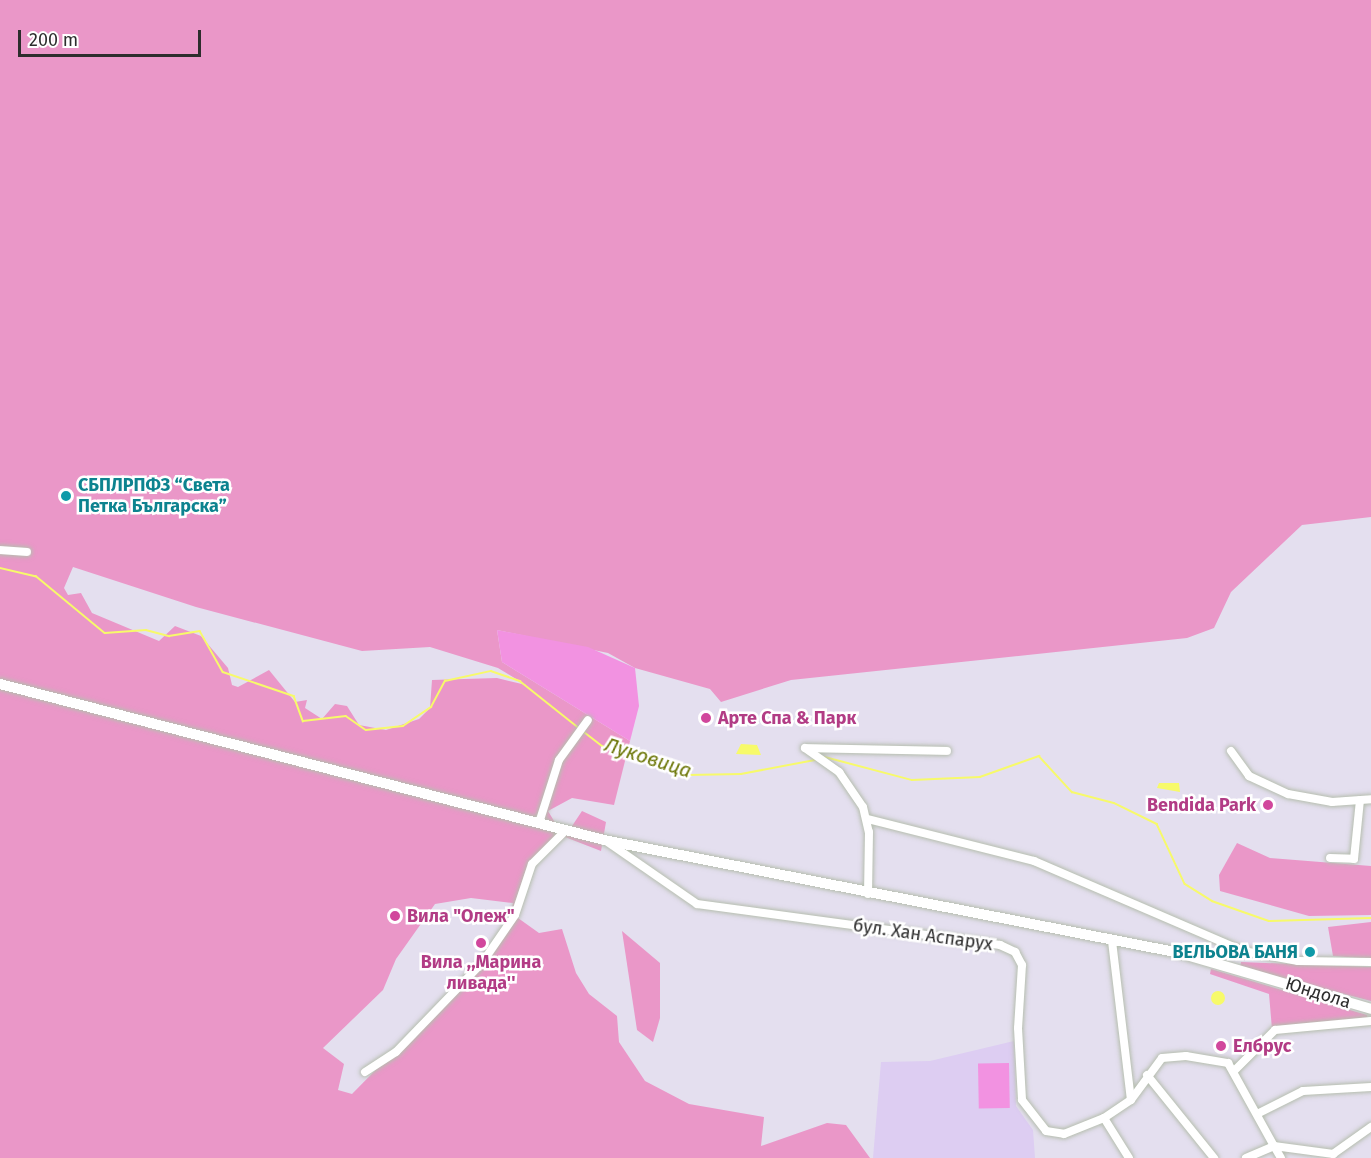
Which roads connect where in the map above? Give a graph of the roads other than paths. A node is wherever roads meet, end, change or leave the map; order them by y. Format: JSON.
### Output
{"nodes":[{"id":1,"x":0,"y":550,"type":"edge"},
{"id":2,"x":27,"y":552,"type":"dead end"},
{"id":3,"x":0,"y":684,"type":"edge"},
{"id":4,"x":586,"y":722,"type":"dead end"},
{"id":5,"x":1231,"y":751,"type":"dead end"},
{"id":6,"x":947,"y":752,"type":"dead end"},
{"id":7,"x":1371,"y":799,"type":"edge"},
{"id":8,"x":1360,"y":800,"type":"junction"},
{"id":9,"x":868,"y":819,"type":"junction"},
{"id":10,"x":539,"y":823,"type":"junction"},
{"id":11,"x":566,"y":830,"type":"junction"},
{"id":12,"x":604,"y":840,"type":"junction"},
{"id":13,"x":1330,"y":858,"type":"dead end"},
{"id":14,"x":868,"y":894,"type":"junction"},
{"id":15,"x":1112,"y":941,"type":"junction"},
{"id":16,"x":1371,"y":962,"type":"edge"},
{"id":17,"x":1371,"y":1009,"type":"edge"},
{"id":18,"x":1371,"y":1021,"type":"edge"},
{"id":19,"x":1234,"y":1071,"type":"junction"},
{"id":20,"x":365,"y":1072,"type":"dead end"},
{"id":21,"x":1147,"y":1075,"type":"junction"},
{"id":22,"x":1371,"y":1087,"type":"edge"},
{"id":23,"x":1131,"y":1100,"type":"junction"},
{"id":24,"x":1257,"y":1114,"type":"junction"},
{"id":25,"x":1104,"y":1118,"type":"junction"},
{"id":26,"x":1371,"y":1127,"type":"edge"},
{"id":27,"x":1274,"y":1146,"type":"junction"},
{"id":28,"x":1130,"y":1158,"type":"edge"},
{"id":29,"x":1214,"y":1158,"type":"edge"},
{"id":30,"x":1246,"y":1158,"type":"edge"},
{"id":31,"x":1281,"y":1158,"type":"edge"}],
"edges":[{"from":1,"to":2,"type":"street"},
{"from":3,"to":10,"type":"main road","name":"Юндола"},
{"from":4,"to":10,"type":"street"},
{"from":5,"to":8,"type":"street"},
{"from":6,"to":9,"type":"street"},
{"from":7,"to":8,"type":"street"},
{"from":8,"to":13,"type":"street"},
{"from":9,"to":14,"type":"street"},
{"from":9,"to":16,"type":"street"},
{"from":10,"to":11,"type":"main road","name":"Юндола"},
{"from":11,"to":12,"type":"main road","name":"Юндола"},
{"from":11,"to":20,"type":"street"},
{"from":12,"to":14,"type":"main road","name":"Юндола"},
{"from":12,"to":25,"type":"street","name":"бул. Хан Аспарух"},
{"from":14,"to":15,"type":"main road","name":"Юндола"},
{"from":15,"to":17,"type":"main road","name":"Юндола"},
{"from":15,"to":23,"type":"street"},
{"from":18,"to":19,"type":"street","name":"Юндола"},
{"from":19,"to":21,"type":"street","name":"бул. Хан Аспарух"},
{"from":19,"to":24,"type":"street"},
{"from":21,"to":23,"type":"street","name":"бул. Хан Аспарух"},
{"from":21,"to":29,"type":"street"},
{"from":22,"to":24,"type":"street"},
{"from":23,"to":25,"type":"street","name":"бул. Хан Аспарух"},
{"from":24,"to":27,"type":"street"},
{"from":25,"to":28,"type":"street"},
{"from":26,"to":27,"type":"street"},
{"from":27,"to":30,"type":"street"},
{"from":27,"to":31,"type":"street"}]}
